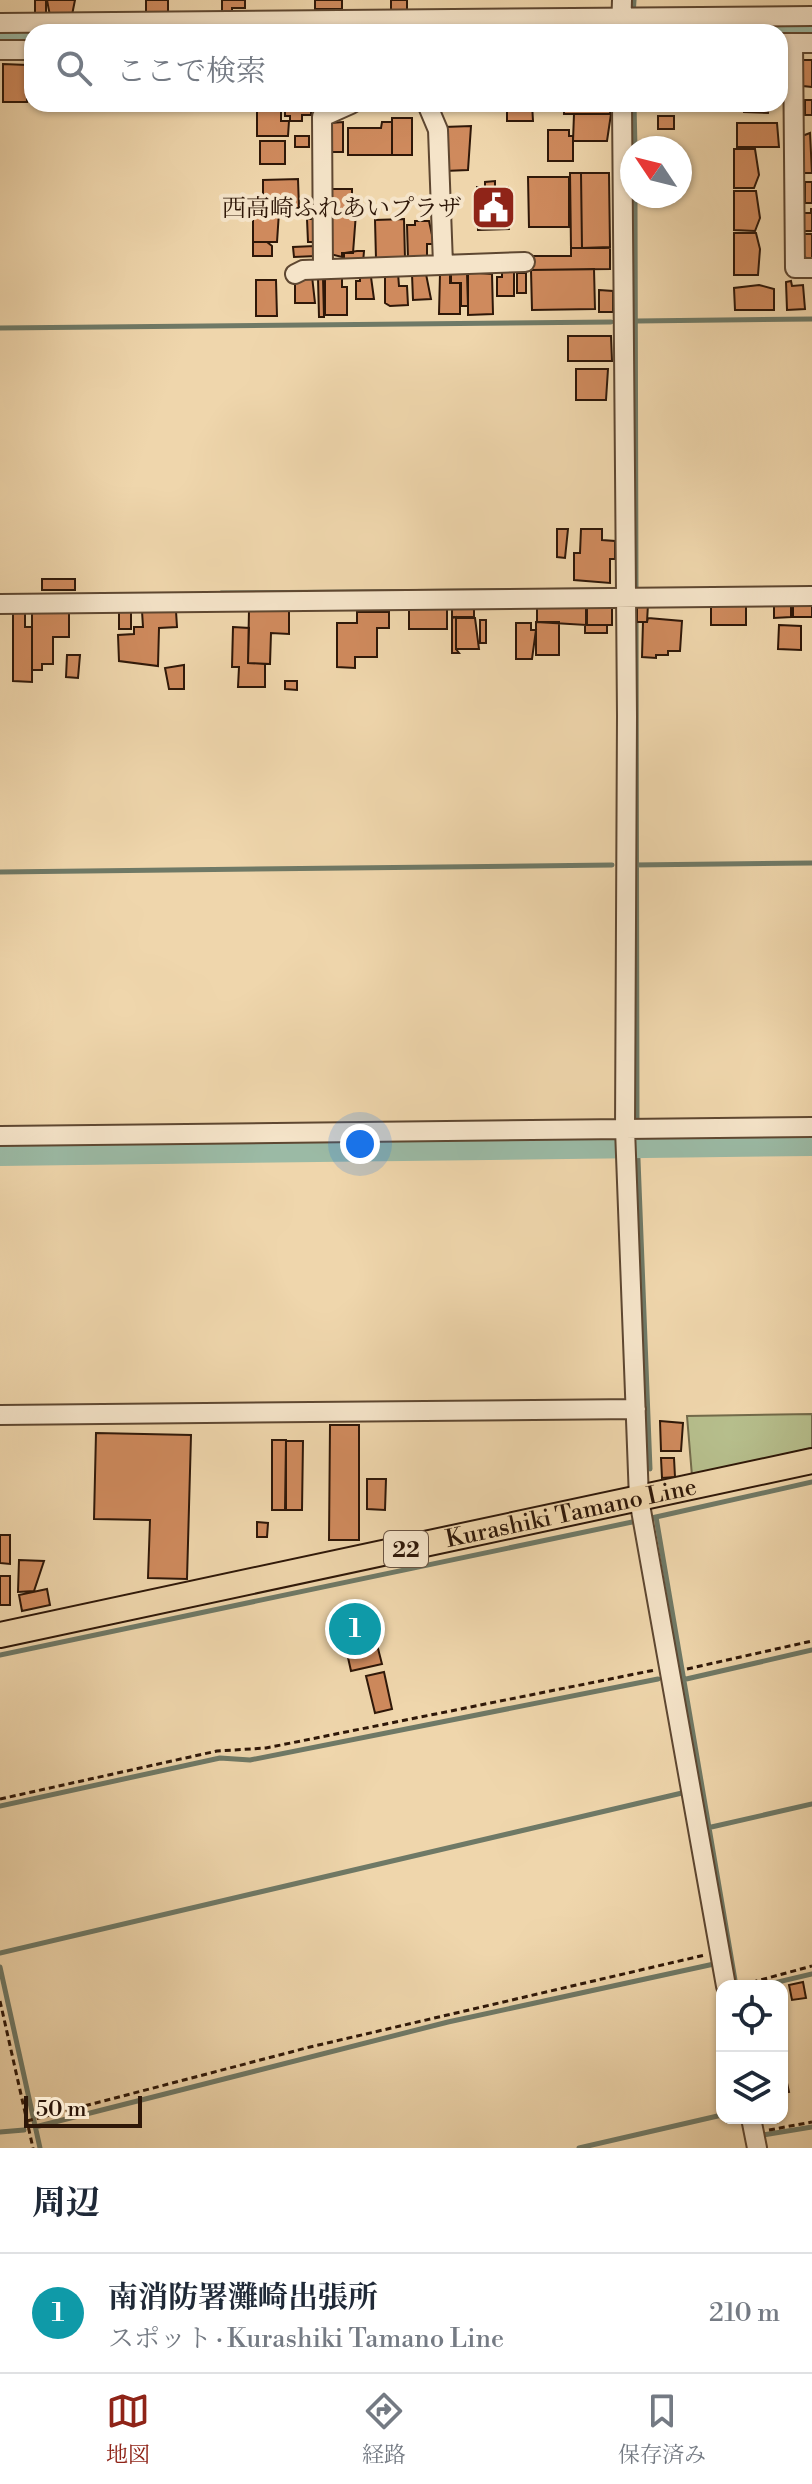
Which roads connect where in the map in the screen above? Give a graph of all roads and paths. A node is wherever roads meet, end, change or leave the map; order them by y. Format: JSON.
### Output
{"nodes":[{"id":1,"x":812,"y":16,"type":"edge"},
{"id":2,"x":626,"y":18,"type":"edge"},
{"id":3,"x":0,"y":23,"type":"edge"},
{"id":4,"x":795,"y":43,"type":"edge"},
{"id":5,"x":0,"y":50,"type":"edge"},
{"id":6,"x":24,"y":50,"type":"edge"},
{"id":7,"x":333,"y":112,"type":"edge"},
{"id":8,"x":430,"y":112,"type":"edge"},
{"id":9,"x":622,"y":112,"type":"edge"},
{"id":10,"x":525,"y":262,"type":"dead end"},
{"id":11,"x":443,"y":264,"type":"junction"},
{"id":12,"x":812,"y":268,"type":"edge"},
{"id":13,"x":323,"y":269,"type":"junction"},
{"id":14,"x":295,"y":274,"type":"dead end"},
{"id":15,"x":629,"y":594,"type":"junction"},
{"id":16,"x":812,"y":596,"type":"edge"},
{"id":17,"x":0,"y":604,"type":"edge"},
{"id":18,"x":812,"y":1127,"type":"edge"},
{"id":19,"x":0,"y":1136,"type":"edge"},
{"id":20,"x":630,"y":1136,"type":"junction"},
{"id":21,"x":636,"y":1409,"type":"junction"},
{"id":22,"x":0,"y":1415,"type":"edge"},
{"id":23,"x":812,"y":1461,"type":"edge"},
{"id":24,"x":642,"y":1513,"type":"junction"},
{"id":25,"x":0,"y":1635,"type":"edge"},
{"id":26,"x":812,"y":1641,"type":"edge"},
{"id":27,"x":677,"y":1669,"type":"junction"},
{"id":28,"x":0,"y":1799,"type":"edge"},
{"id":29,"x":720,"y":1952,"type":"junction"},
{"id":30,"x":812,"y":1966,"type":"edge"},
{"id":31,"x":725,"y":1980,"type":"edge"},
{"id":32,"x":759,"y":1980,"type":"edge"},
{"id":33,"x":0,"y":2001,"type":"edge"},
{"id":34,"x":28,"y":2120,"type":"junction"},
{"id":35,"x":812,"y":2122,"type":"edge"},
{"id":36,"x":752,"y":2124,"type":"edge"},
{"id":37,"x":766,"y":2130,"type":"dead end"},
{"id":38,"x":33,"y":2148,"type":"edge"},
{"id":39,"x":757,"y":2148,"type":"edge"}],
"edges":[{"from":1,"to":2,"type":"street"},
{"from":2,"to":3,"type":"street"},
{"from":4,"to":12,"type":"street"},
{"from":5,"to":6,"type":"street"},
{"from":7,"to":13,"type":"street"},
{"from":8,"to":11,"type":"street"},
{"from":9,"to":15,"type":"street"},
{"from":10,"to":11,"type":"street"},
{"from":11,"to":13,"type":"street"},
{"from":13,"to":14,"type":"street"},
{"from":15,"to":16,"type":"street"},
{"from":15,"to":17,"type":"street"},
{"from":15,"to":20,"type":"street"},
{"from":18,"to":20,"type":"street"},
{"from":19,"to":20,"type":"street"},
{"from":20,"to":21,"type":"street"},
{"from":21,"to":22,"type":"street"},
{"from":21,"to":24,"type":"street"},
{"from":23,"to":24,"type":"main road","name":"Kurashiki Tamano Line","number":"22"},
{"from":24,"to":25,"type":"main road","name":"Kurashiki Tamano Line","number":"22"},
{"from":24,"to":27,"type":"street"},
{"from":26,"to":27,"type":"path"},
{"from":27,"to":28,"type":"path"},
{"from":27,"to":29,"type":"street"},
{"from":29,"to":31,"type":"street"},
{"from":29,"to":34,"type":"path"},
{"from":30,"to":32,"type":"path"},
{"from":33,"to":34,"type":"path"},
{"from":34,"to":38,"type":"path"},
{"from":35,"to":37,"type":"path"},
{"from":36,"to":39,"type":"street"}]}
